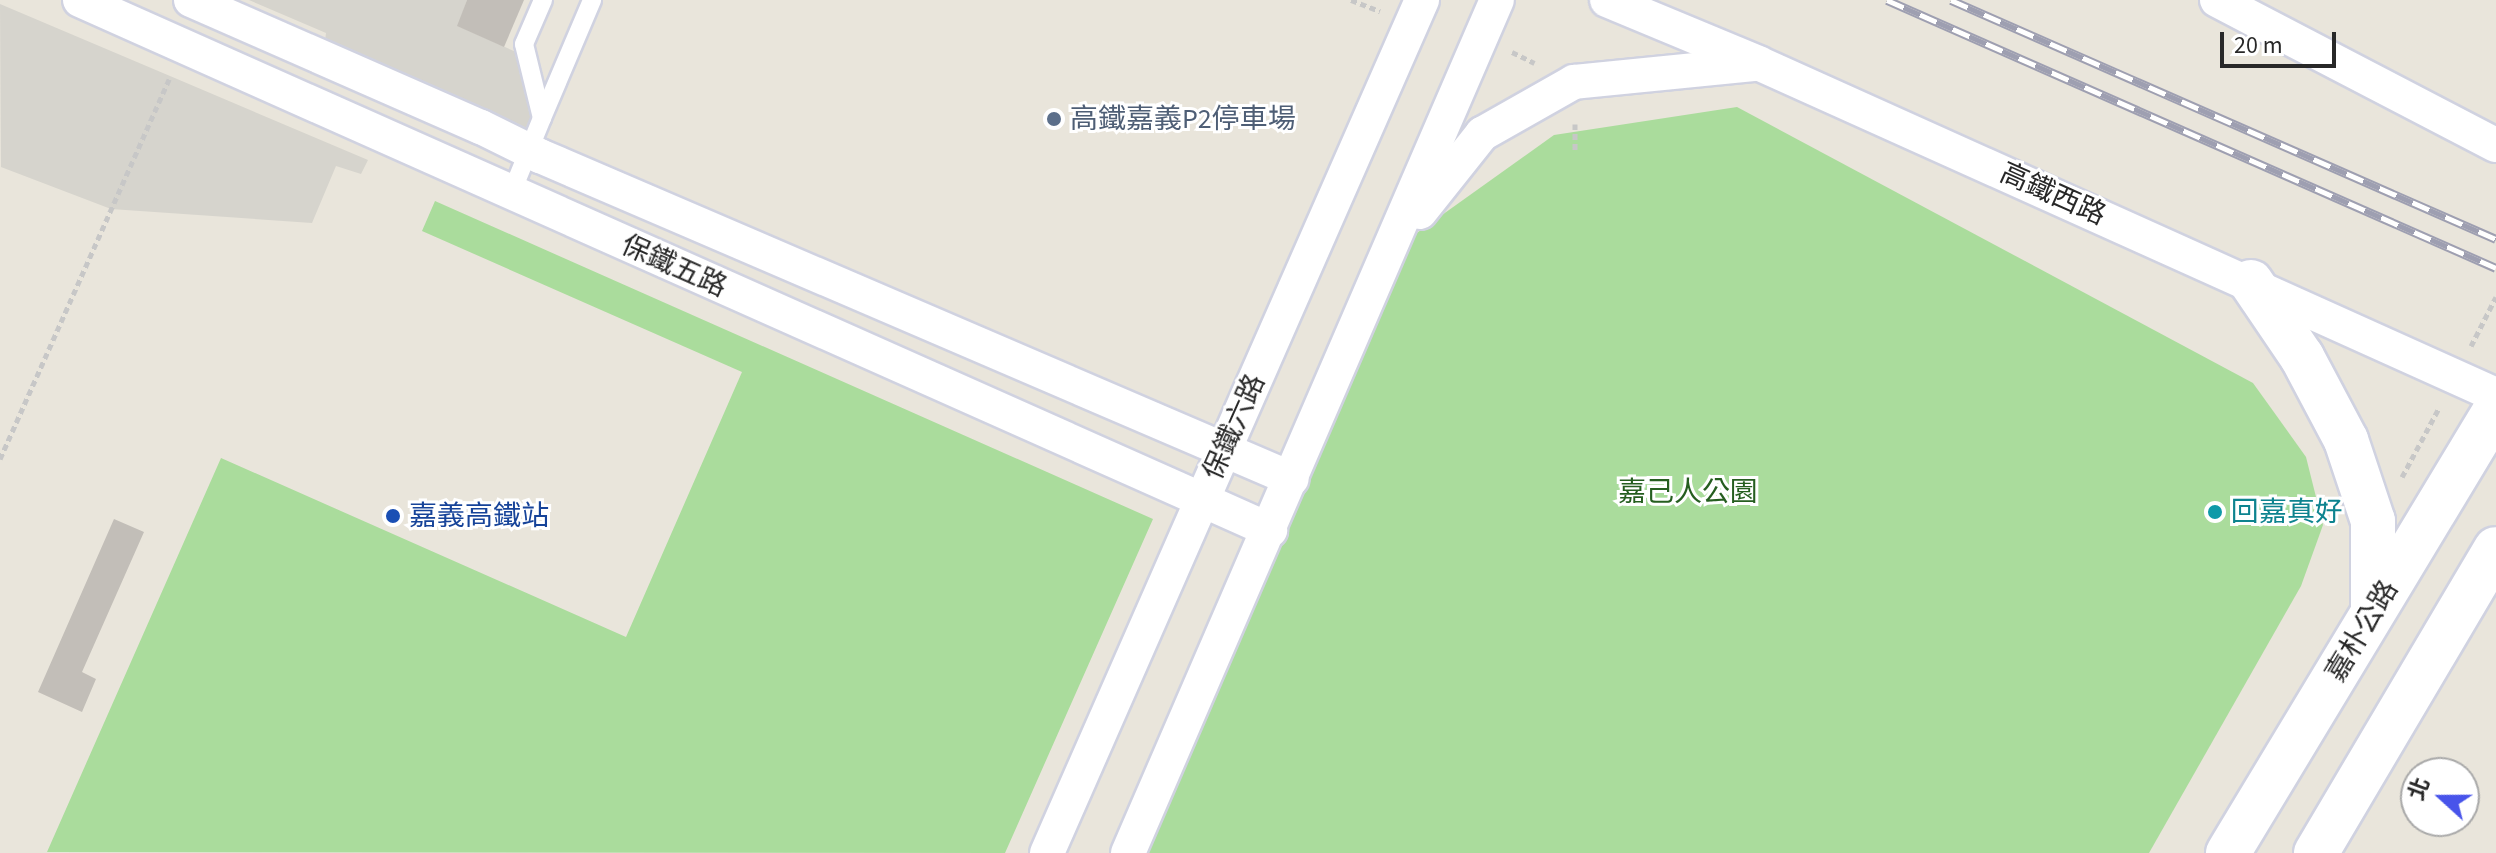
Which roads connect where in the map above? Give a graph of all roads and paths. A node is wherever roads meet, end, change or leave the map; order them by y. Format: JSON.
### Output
{"nodes":[{"id":1,"x":80,"y":0,"type":"edge"},
{"id":2,"x":191,"y":0,"type":"edge"},
{"id":3,"x":543,"y":0,"type":"edge"},
{"id":4,"x":592,"y":0,"type":"edge"},
{"id":5,"x":1422,"y":0,"type":"edge"},
{"id":6,"x":1497,"y":0,"type":"edge"},
{"id":7,"x":1607,"y":0,"type":"edge"},
{"id":8,"x":2217,"y":0,"type":"edge"},
{"id":9,"x":184,"y":45,"type":"junction"},
{"id":10,"x":1758,"y":63,"type":"junction"},
{"id":11,"x":542,"y":118,"type":"junction"},
{"id":12,"x":2496,"y":145,"type":"edge"},
{"id":13,"x":527,"y":150,"type":"junction"},
{"id":14,"x":511,"y":194,"type":"junction"},
{"id":15,"x":1391,"y":249,"type":"junction"},
{"id":16,"x":2251,"y":282,"type":"junction"},
{"id":17,"x":2496,"y":395,"type":"edge"},
{"id":18,"x":2496,"y":409,"type":"edge"},
{"id":19,"x":1224,"y":450,"type":"junction"},
{"id":20,"x":0,"y":459,"type":"edge"},
{"id":21,"x":1292,"y":479,"type":"junction"},
{"id":22,"x":1202,"y":500,"type":"junction"},
{"id":23,"x":1270,"y":530,"type":"junction"},
{"id":24,"x":2496,"y":549,"type":"edge"},
{"id":25,"x":2373,"y":611,"type":"junction"},
{"id":26,"x":1047,"y":853,"type":"edge"},
{"id":27,"x":1128,"y":853,"type":"edge"},
{"id":28,"x":2228,"y":853,"type":"edge"},
{"id":29,"x":2316,"y":853,"type":"edge"}],
"edges":[{"from":1,"to":9,"type":"street","name":"保鐵五路"},
{"from":2,"to":13,"type":"street","name":"保鐵五路"},
{"from":3,"to":11,"type":"lane"},
{"from":4,"to":11,"type":"lane"},
{"from":5,"to":19,"type":"street","name":"保鐵六路"},
{"from":6,"to":15,"type":"street"},
{"from":7,"to":10,"type":"street","name":"高鐵西路"},
{"from":8,"to":12,"type":"street"},
{"from":9,"to":14,"type":"street","name":"保鐵五路"},
{"from":9,"to":20,"type":"path"},
{"from":10,"to":15,"type":"street"},
{"from":10,"to":16,"type":"street","name":"高鐵西路"},
{"from":11,"to":13,"type":"lane"},
{"from":13,"to":14,"type":"lane"},
{"from":13,"to":19,"type":"street","name":"保鐵五路"},
{"from":14,"to":22,"type":"street","name":"保鐵五路"},
{"from":15,"to":21,"type":"street"},
{"from":16,"to":17,"type":"street","name":"高鐵西路"},
{"from":16,"to":25,"type":"main road"},
{"from":18,"to":25,"type":"main road","name":"嘉朴公路"},
{"from":19,"to":21,"type":"street","name":"保鐵五路"},
{"from":19,"to":22,"type":"street","name":"保鐵六路"},
{"from":21,"to":23,"type":"street"},
{"from":22,"to":23,"type":"street","name":"保鐵五路"},
{"from":22,"to":26,"type":"street","name":"保鐵六路"},
{"from":23,"to":27,"type":"street"},
{"from":24,"to":29,"type":"main road"},
{"from":25,"to":28,"type":"main road","name":"嘉朴公路"}]}
